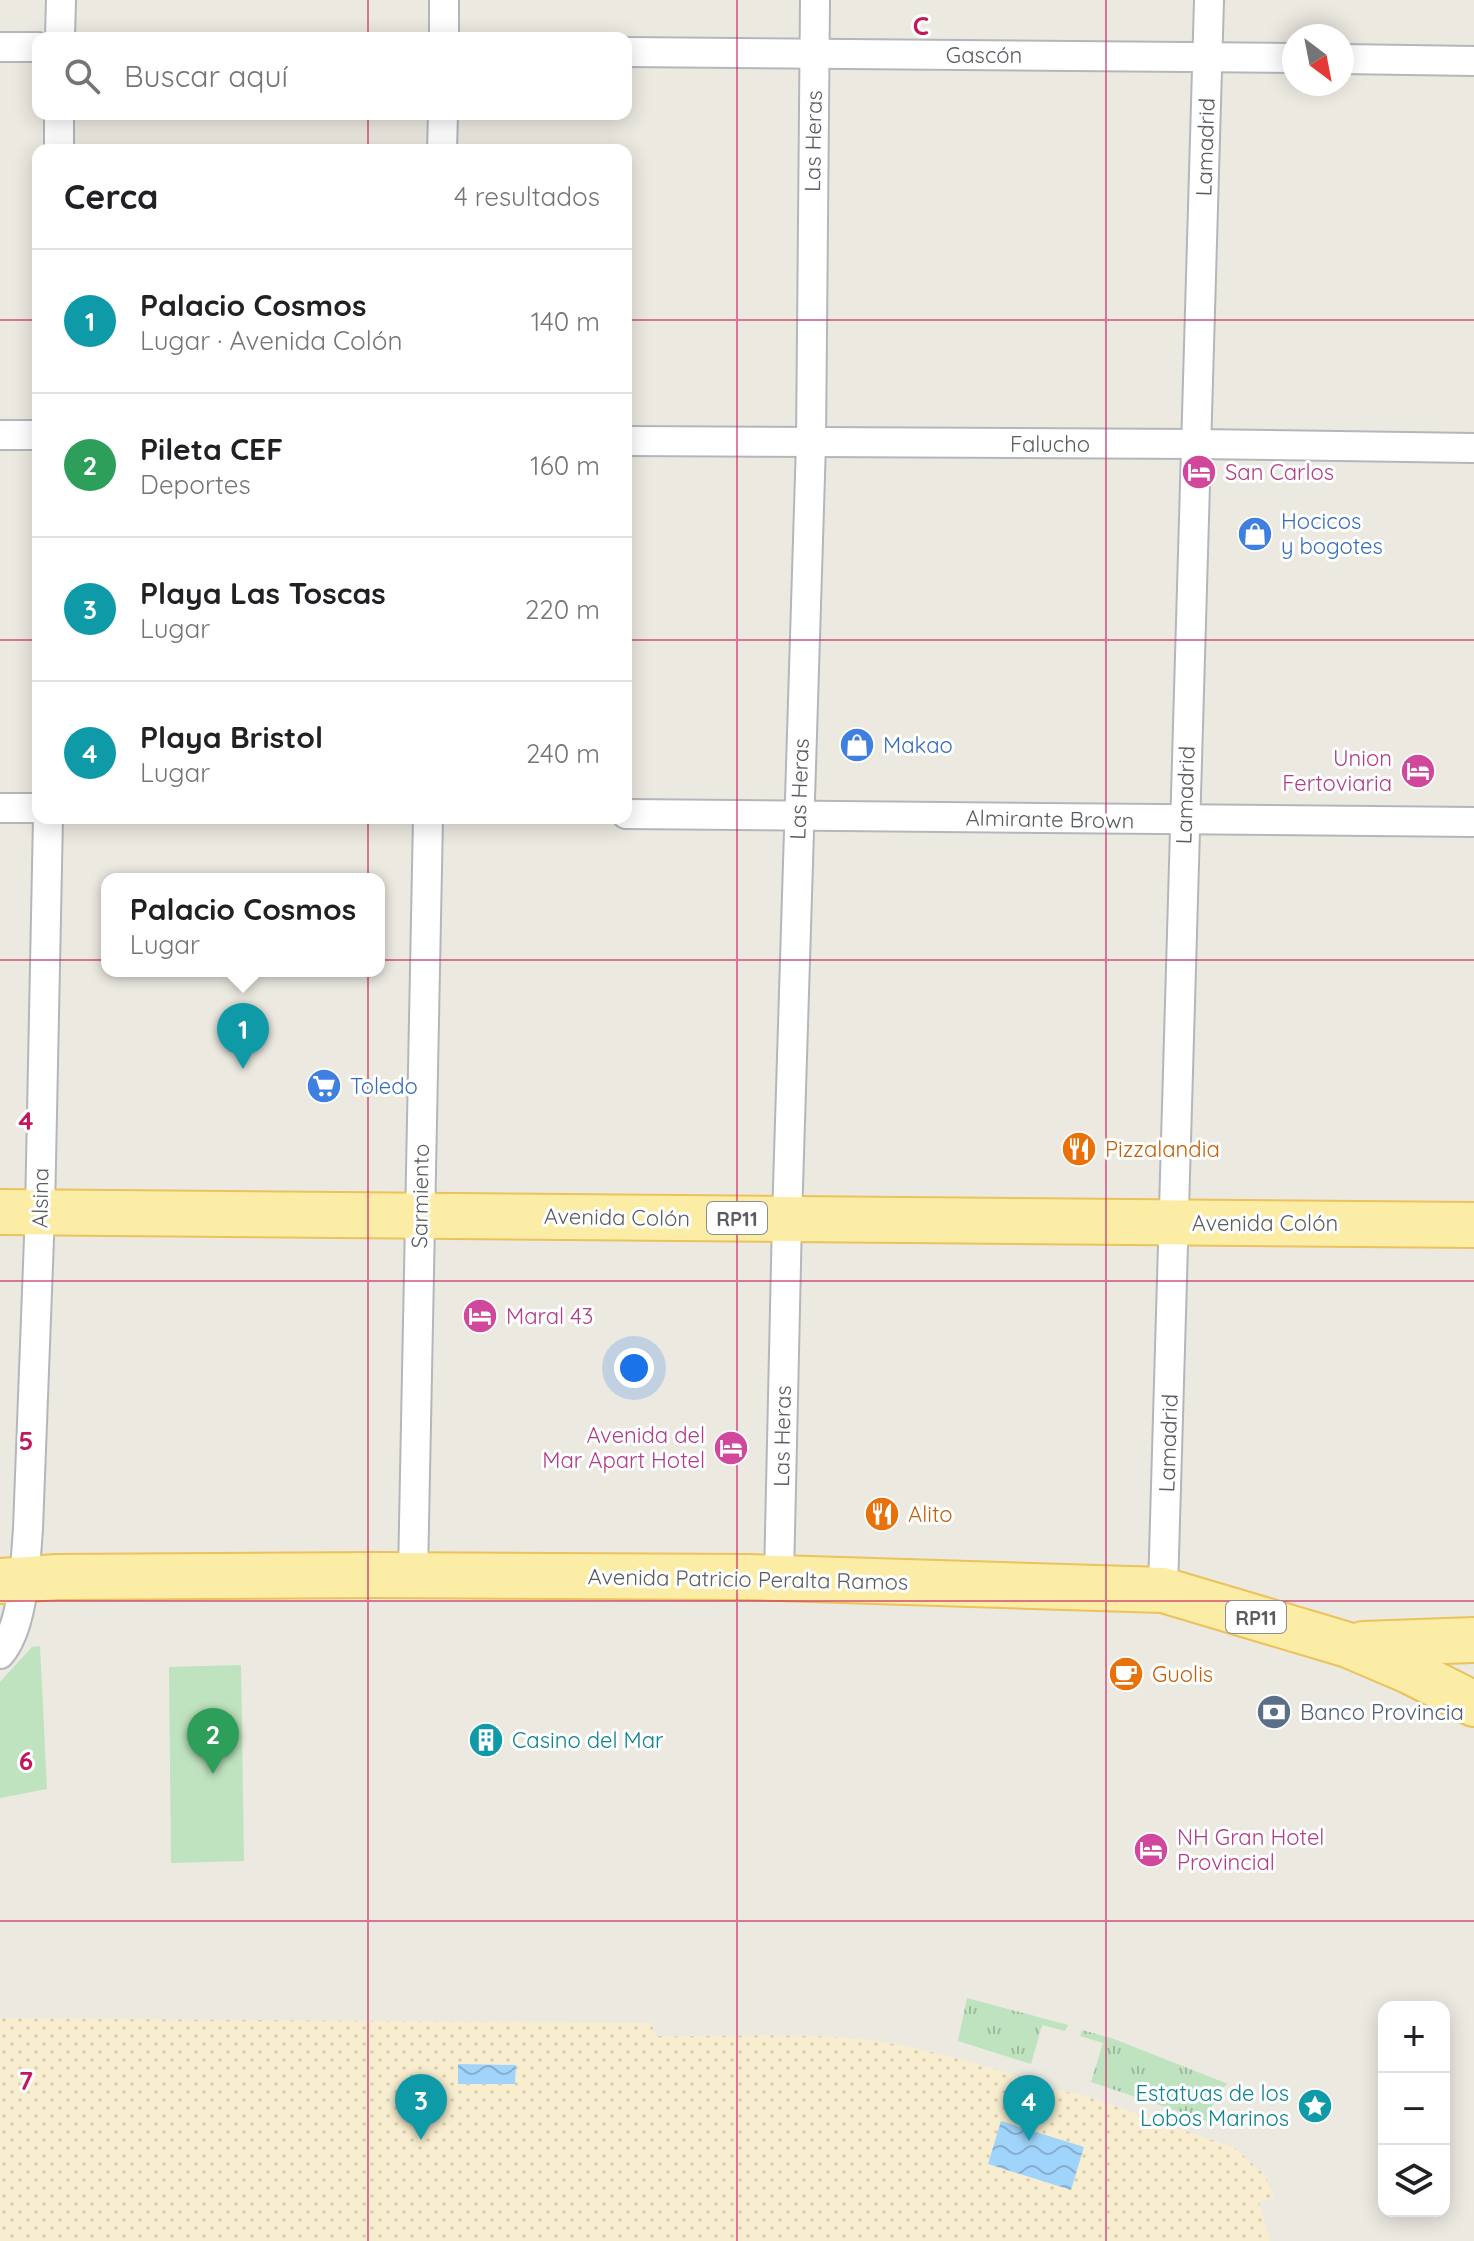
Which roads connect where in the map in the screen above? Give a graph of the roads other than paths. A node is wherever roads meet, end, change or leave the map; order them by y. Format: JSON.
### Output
{"nodes":[{"id":1,"x":61,"y":0,"type":"edge"},
{"id":2,"x":444,"y":0,"type":"edge"},
{"id":3,"x":815,"y":0,"type":"edge"},
{"id":4,"x":1209,"y":0,"type":"edge"},
{"id":5,"x":60,"y":32,"type":"edge"},
{"id":6,"x":444,"y":32,"type":"edge"},
{"id":7,"x":0,"y":47,"type":"edge"},
{"id":8,"x":32,"y":47,"type":"edge"},
{"id":9,"x":632,"y":52,"type":"edge"},
{"id":10,"x":814,"y":54,"type":"junction"},
{"id":11,"x":1208,"y":57,"type":"junction"},
{"id":12,"x":1282,"y":58,"type":"edge"},
{"id":13,"x":1354,"y":59,"type":"edge"},
{"id":14,"x":1474,"y":61,"type":"edge"},
{"id":15,"x":59,"y":120,"type":"edge"},
{"id":16,"x":443,"y":120,"type":"edge"},
{"id":17,"x":59,"y":144,"type":"edge"},
{"id":18,"x":442,"y":144,"type":"edge"},
{"id":19,"x":0,"y":435,"type":"edge"},
{"id":20,"x":32,"y":435,"type":"edge"},
{"id":21,"x":632,"y":441,"type":"edge"},
{"id":22,"x":811,"y":443,"type":"junction"},
{"id":23,"x":1195,"y":444,"type":"junction"},
{"id":24,"x":1474,"y":448,"type":"edge"},
{"id":25,"x":0,"y":808,"type":"edge"},
{"id":26,"x":32,"y":808,"type":"edge"},
{"id":27,"x":632,"y":814,"type":"edge"},
{"id":28,"x":799,"y":816,"type":"junction"},
{"id":29,"x":1184,"y":821,"type":"junction"},
{"id":30,"x":1474,"y":822,"type":"edge"},
{"id":31,"x":48,"y":824,"type":"edge"},
{"id":32,"x":428,"y":824,"type":"edge"},
{"id":33,"x":20,"y":1212,"type":"edge"},
{"id":34,"x":420,"y":1215,"type":"junction"},
{"id":35,"x":787,"y":1219,"type":"junction"},
{"id":36,"x":1175,"y":1222,"type":"junction"},
{"id":37,"x":1474,"y":1225,"type":"edge"},
{"id":38,"x":413,"y":1575,"type":"junction"},
{"id":39,"x":779,"y":1577,"type":"junction"},
{"id":40,"x":12,"y":1579,"type":"edge"},
{"id":41,"x":1163,"y":1590,"type":"junction"},
{"id":42,"x":1474,"y":1640,"type":"edge"},
{"id":43,"x":1348,"y":1645,"type":"junction"},
{"id":44,"x":0,"y":1654,"type":"edge"},
{"id":45,"x":1474,"y":1704,"type":"edge"}],
"edges":[{"from":1,"to":5,"type":"street"},
{"from":2,"to":6,"type":"street"},
{"from":3,"to":10,"type":"street","name":"Las Heras"},
{"from":4,"to":11,"type":"street","name":"Lamadrid"},
{"from":7,"to":8,"type":"street"},
{"from":9,"to":10,"type":"street","name":"Gascón"},
{"from":10,"to":11,"type":"street","name":"Gascón"},
{"from":10,"to":22,"type":"street","name":"Las Heras"},
{"from":11,"to":12,"type":"street","name":"Gascón"},
{"from":11,"to":23,"type":"street","name":"Lamadrid"},
{"from":13,"to":14,"type":"street"},
{"from":15,"to":17,"type":"street"},
{"from":16,"to":18,"type":"street"},
{"from":19,"to":20,"type":"street"},
{"from":21,"to":22,"type":"street","name":"Falucho"},
{"from":22,"to":23,"type":"street","name":"Falucho"},
{"from":22,"to":28,"type":"street","name":"Las Heras"},
{"from":23,"to":24,"type":"street","name":"Falucho"},
{"from":23,"to":29,"type":"street","name":"Lamadrid"},
{"from":25,"to":26,"type":"street"},
{"from":27,"to":28,"type":"street","name":"Almirante Brown"},
{"from":28,"to":29,"type":"street","name":"Almirante Brown"},
{"from":28,"to":35,"type":"street","name":"Las Heras"},
{"from":29,"to":30,"type":"street","name":"Almirante Brown"},
{"from":29,"to":36,"type":"street","name":"Lamadrid"},
{"from":31,"to":33,"type":"street","name":"Alsina"},
{"from":32,"to":34,"type":"street","name":"Sarmiento"},
{"from":33,"to":34,"type":"main road","name":"Avenida Colón","number":"RP11"},
{"from":33,"to":40,"type":"street","name":"Alsina"},
{"from":34,"to":35,"type":"main road","name":"Avenida Colón","number":"RP11"},
{"from":34,"to":38,"type":"street","name":"Sarmiento"},
{"from":35,"to":36,"type":"main road","name":"Avenida Colón","number":"RP11"},
{"from":35,"to":39,"type":"street","name":"Las Heras"},
{"from":36,"to":37,"type":"main road","name":"Avenida Colón","number":"RP11"},
{"from":36,"to":41,"type":"street","name":"Lamadrid"},
{"from":38,"to":39,"type":"main road","name":"Avenida Patricio Peralta Ramos","number":"RP11"},
{"from":38,"to":40,"type":"main road","name":"Avenida Patricio Peralta Ramos","number":"RP11"},
{"from":39,"to":41,"type":"main road","name":"Avenida Patricio Peralta Ramos","number":"RP11"},
{"from":40,"to":44,"type":"street","name":"Alsina"},
{"from":41,"to":43,"type":"main road","name":"Avenida Patricio Peralta Ramos","number":"RP11"},
{"from":42,"to":43,"type":"main road","number":"RP11"},
{"from":43,"to":45,"type":"main road","name":"Avenida Patricio Peralta Ramos","number":"RP11"}]}
